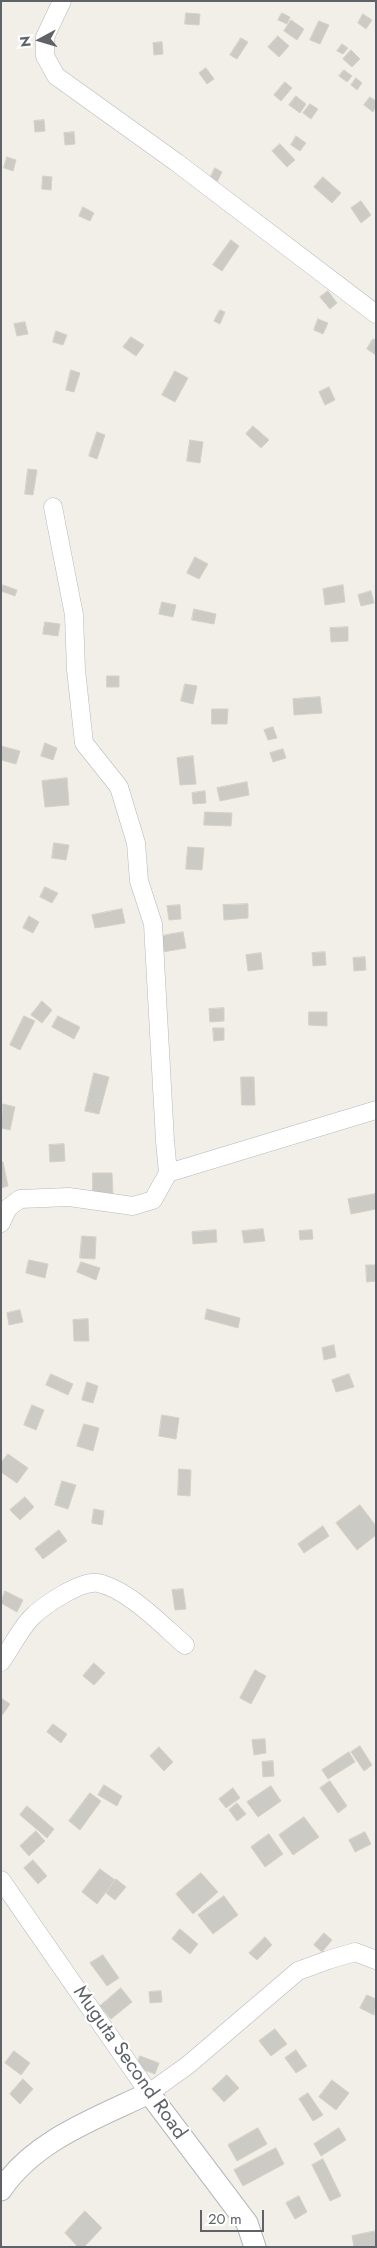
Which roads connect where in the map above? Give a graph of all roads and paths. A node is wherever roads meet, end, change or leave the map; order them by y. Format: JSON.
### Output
{"nodes":[{"id":1,"x":62,"y":1,"type":"edge"},
{"id":2,"x":376,"y":314,"type":"edge"},
{"id":3,"x":53,"y":507,"type":"dead end"},
{"id":4,"x":376,"y":1110,"type":"edge"},
{"id":5,"x":168,"y":1172,"type":"junction"},
{"id":6,"x":1,"y":1223,"type":"edge"},
{"id":7,"x":185,"y":1645,"type":"dead end"},
{"id":8,"x":1,"y":1662,"type":"edge"},
{"id":9,"x":1,"y":1880,"type":"edge"},
{"id":10,"x":376,"y":1960,"type":"edge"},
{"id":11,"x":149,"y":2093,"type":"junction"},
{"id":12,"x":1,"y":2190,"type":"edge"},
{"id":13,"x":255,"y":2247,"type":"edge"}],
"edges":[{"from":1,"to":2,"type":"street"},
{"from":3,"to":5,"type":"street"},
{"from":4,"to":5,"type":"street"},
{"from":5,"to":6,"type":"street"},
{"from":7,"to":8,"type":"street"},
{"from":9,"to":11,"type":"street","name":"Muguta Second Road"},
{"from":10,"to":11,"type":"street"},
{"from":11,"to":12,"type":"street"},
{"from":11,"to":13,"type":"street","name":"Muguta Second Road"}]}
